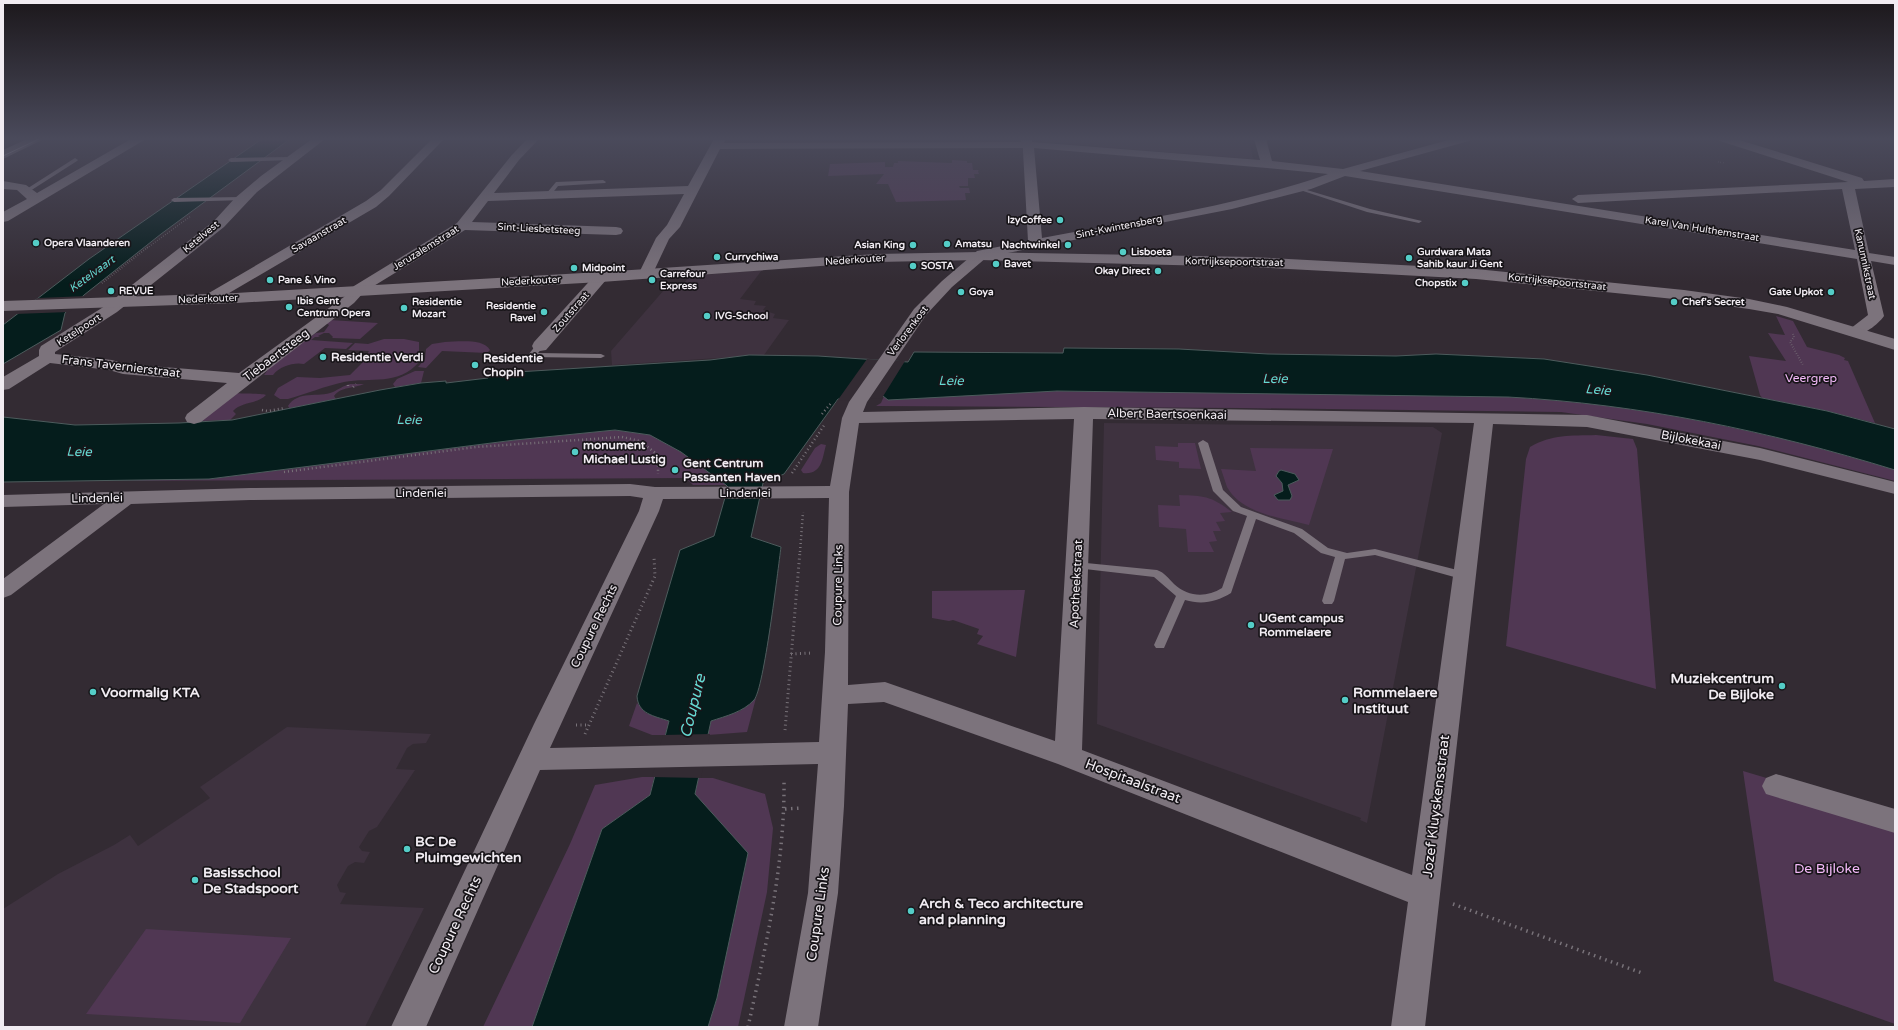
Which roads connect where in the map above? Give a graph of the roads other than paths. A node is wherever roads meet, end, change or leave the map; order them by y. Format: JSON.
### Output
{"nodes":[{"id":1,"x":8,"y":187,"type":"edge"},
{"id":2,"x":43,"y":187,"type":"edge"},
{"id":3,"x":50,"y":187,"type":"edge"},
{"id":4,"x":257,"y":187,"type":"edge"},
{"id":5,"x":391,"y":187,"type":"edge"},
{"id":6,"x":492,"y":187,"type":"edge"},
{"id":7,"x":554,"y":187,"type":"edge"},
{"id":8,"x":695,"y":187,"type":"edge"},
{"id":9,"x":1030,"y":187,"type":"edge"},
{"id":10,"x":1442,"y":187,"type":"edge"},
{"id":11,"x":1827,"y":187,"type":"edge"},
{"id":12,"x":1848,"y":187,"type":"edge"},
{"id":13,"x":1879,"y":187,"type":"edge"},
{"id":14,"x":1299,"y":188,"type":"joint"},
{"id":15,"x":694,"y":190,"type":"junction"},
{"id":16,"x":1895,"y":192,"type":"edge"},
{"id":17,"x":549,"y":194,"type":"junction"},
{"id":18,"x":31,"y":197,"type":"junction"},
{"id":19,"x":484,"y":197,"type":"junction"},
{"id":20,"x":1634,"y":197,"type":"junction"},
{"id":21,"x":243,"y":199,"type":"junction"},
{"id":22,"x":174,"y":200,"type":"dead end"},
{"id":23,"x":1532,"y":201,"type":"junction"},
{"id":24,"x":3,"y":218,"type":"edge"},
{"id":25,"x":1649,"y":220,"type":"junction"},
{"id":26,"x":1419,"y":221,"type":"dead end"},
{"id":27,"x":462,"y":226,"type":"junction"},
{"id":28,"x":616,"y":231,"type":"dead end"},
{"id":29,"x":1035,"y":244,"type":"junction"},
{"id":30,"x":980,"y":256,"type":"junction"},
{"id":31,"x":1864,"y":256,"type":"junction"},
{"id":32,"x":1045,"y":258,"type":"junction"},
{"id":33,"x":1895,"y":261,"type":"edge"},
{"id":34,"x":646,"y":273,"type":"junction"},
{"id":35,"x":601,"y":277,"type":"junction"},
{"id":36,"x":357,"y":292,"type":"junction"},
{"id":37,"x":207,"y":300,"type":"junction"},
{"id":38,"x":119,"y":302,"type":"junction"},
{"id":39,"x":12,"y":307,"type":"edge"},
{"id":40,"x":1854,"y":332,"type":"junction"},
{"id":41,"x":1895,"y":345,"type":"edge"},
{"id":42,"x":540,"y":346,"type":"joint"},
{"id":43,"x":601,"y":356,"type":"dead end"},
{"id":44,"x":47,"y":358,"type":"junction"},
{"id":45,"x":243,"y":378,"type":"junction"},
{"id":46,"x":3,"y":385,"type":"edge"},
{"id":47,"x":854,"y":410,"type":"junction"},
{"id":48,"x":1084,"y":413,"type":"junction"},
{"id":49,"x":194,"y":418,"type":"dead end"},
{"id":50,"x":1484,"y":418,"type":"junction"},
{"id":51,"x":1203,"y":443,"type":"dead end"},
{"id":52,"x":1895,"y":488,"type":"edge"},
{"id":53,"x":839,"y":492,"type":"junction"},
{"id":54,"x":127,"y":498,"type":"junction"},
{"id":55,"x":3,"y":501,"type":"edge"},
{"id":56,"x":652,"y":502,"type":"junction"},
{"id":57,"x":1252,"y":515,"type":"junction"},
{"id":58,"x":1341,"y":555,"type":"junction"},
{"id":59,"x":1076,"y":565,"type":"junction"},
{"id":60,"x":1465,"y":576,"type":"junction"},
{"id":61,"x":3,"y":590,"type":"edge"},
{"id":62,"x":1182,"y":595,"type":"junction"},
{"id":63,"x":1328,"y":601,"type":"dead end"},
{"id":64,"x":1160,"y":645,"type":"dead end"},
{"id":65,"x":835,"y":696,"type":"junction"},
{"id":66,"x":832,"y":753,"type":"junction"},
{"id":67,"x":1068,"y":756,"type":"junction"},
{"id":68,"x":532,"y":758,"type":"junction"},
{"id":69,"x":1776,"y":786,"type":"dead end"},
{"id":70,"x":1895,"y":821,"type":"edge"},
{"id":71,"x":1425,"y":894,"type":"junction"},
{"id":72,"x":408,"y":1027,"type":"edge"},
{"id":73,"x":801,"y":1027,"type":"edge"},
{"id":74,"x":1408,"y":1027,"type":"edge"}],
"edges":[{"from":1,"to":18,"type":"street"},
{"from":2,"to":18,"type":"lane"},
{"from":3,"to":18,"type":"street"},
{"from":4,"to":21,"type":"street","name":"Ketelvest"},
{"from":5,"to":37,"type":"street","name":"Savaanstraat"},
{"from":6,"to":19,"type":"street","name":"Jeruzalemstraat"},
{"from":7,"to":17,"type":"lane"},
{"from":8,"to":15,"type":"street"},
{"from":9,"to":29,"type":"street"},
{"from":10,"to":23,"type":"street","name":"Karel Van Hulthemstraat"},
{"from":11,"to":20,"type":"street"},
{"from":12,"to":31,"type":"street","name":"Kanunnikstraat"},
{"from":13,"to":16,"type":"street"},
{"from":14,"to":26,"type":"lane"},
{"from":14,"to":29,"type":"street","name":"Sint-Kwintensberg"},
{"from":15,"to":17,"type":"street"},
{"from":15,"to":34,"type":"street"},
{"from":17,"to":19,"type":"street"},
{"from":18,"to":24,"type":"street"},
{"from":19,"to":27,"type":"street","name":"Jeruzalemstraat"},
{"from":20,"to":23,"type":"street"},
{"from":20,"to":25,"type":"street"},
{"from":21,"to":22,"type":"lane"},
{"from":21,"to":38,"type":"street","name":"Ketelvest"},
{"from":23,"to":25,"type":"street","name":"Karel Van Hulthemstraat"},
{"from":25,"to":31,"type":"street","name":"Karel Van Hulthemstraat"},
{"from":27,"to":28,"type":"street","name":"Sint-Liesbetsteeg"},
{"from":27,"to":36,"type":"street","name":"Jeruzalemstraat"},
{"from":29,"to":30,"type":"street","name":"Sint-Kwintensberg"},
{"from":29,"to":32,"type":"street"},
{"from":30,"to":32,"type":"street","name":"Kortrijksepoortstraat"},
{"from":30,"to":34,"type":"street","name":"Nederkouter"},
{"from":30,"to":47,"type":"street","name":"Verlorenkost"},
{"from":31,"to":33,"type":"street","name":"Karel Van Hulthemstraat"},
{"from":31,"to":40,"type":"street","name":"Kanunnikstraat"},
{"from":32,"to":40,"type":"street","name":"Kortrijksepoortstraat"},
{"from":34,"to":35,"type":"street","name":"Nederkouter"},
{"from":35,"to":36,"type":"street","name":"Nederkouter"},
{"from":35,"to":42,"type":"street","name":"Zoutstraat"},
{"from":36,"to":37,"type":"street","name":"Nederkouter"},
{"from":36,"to":45,"type":"street","name":"Tiebaertsteeg"},
{"from":37,"to":38,"type":"street","name":"Nederkouter"},
{"from":38,"to":39,"type":"street","name":"Nederkouter"},
{"from":38,"to":44,"type":"street","name":"Ketelpoort"},
{"from":40,"to":41,"type":"street","name":"Kortrijksepoortstraat"},
{"from":42,"to":43,"type":"lane"},
{"from":44,"to":45,"type":"street","name":"Frans Tavernierstraat"},
{"from":44,"to":46,"type":"street","name":"Ketelpoort"},
{"from":45,"to":49,"type":"street","name":"Tiebaertsteeg"},
{"from":47,"to":48,"type":"street","name":"Albert Baertsoenkaai"},
{"from":47,"to":53,"type":"street","name":"Coupure Links"},
{"from":48,"to":50,"type":"street","name":"Albert Baertsoenkaai"},
{"from":48,"to":59,"type":"street","name":"Apotheekstraat"},
{"from":50,"to":52,"type":"street","name":"Bijlokekaai"},
{"from":50,"to":60,"type":"street","name":"Jozef Kluyskensstraat"},
{"from":51,"to":57,"type":"lane"},
{"from":53,"to":56,"type":"street","name":"Lindenlei"},
{"from":53,"to":65,"type":"street","name":"Coupure Links"},
{"from":54,"to":55,"type":"street","name":"Lindenlei"},
{"from":54,"to":56,"type":"street","name":"Lindenlei"},
{"from":54,"to":61,"type":"street"},
{"from":56,"to":68,"type":"street","name":"Coupure Rechts"},
{"from":57,"to":58,"type":"lane"},
{"from":57,"to":62,"type":"lane"},
{"from":58,"to":60,"type":"lane"},
{"from":58,"to":63,"type":"lane"},
{"from":59,"to":62,"type":"lane"},
{"from":59,"to":67,"type":"street","name":"Apotheekstraat"},
{"from":60,"to":71,"type":"street","name":"Jozef Kluyskensstraat"},
{"from":62,"to":64,"type":"lane"},
{"from":65,"to":66,"type":"street","name":"Coupure Links"},
{"from":65,"to":67,"type":"street","name":"Hospitaalstraat"},
{"from":66,"to":68,"type":"street"},
{"from":66,"to":73,"type":"street","name":"Coupure Links"},
{"from":67,"to":71,"type":"street","name":"Hospitaalstraat"},
{"from":68,"to":72,"type":"street","name":"Coupure Rechts"},
{"from":69,"to":70,"type":"street"},
{"from":71,"to":74,"type":"street","name":"Jozef Kluyskensstraat"}]}
